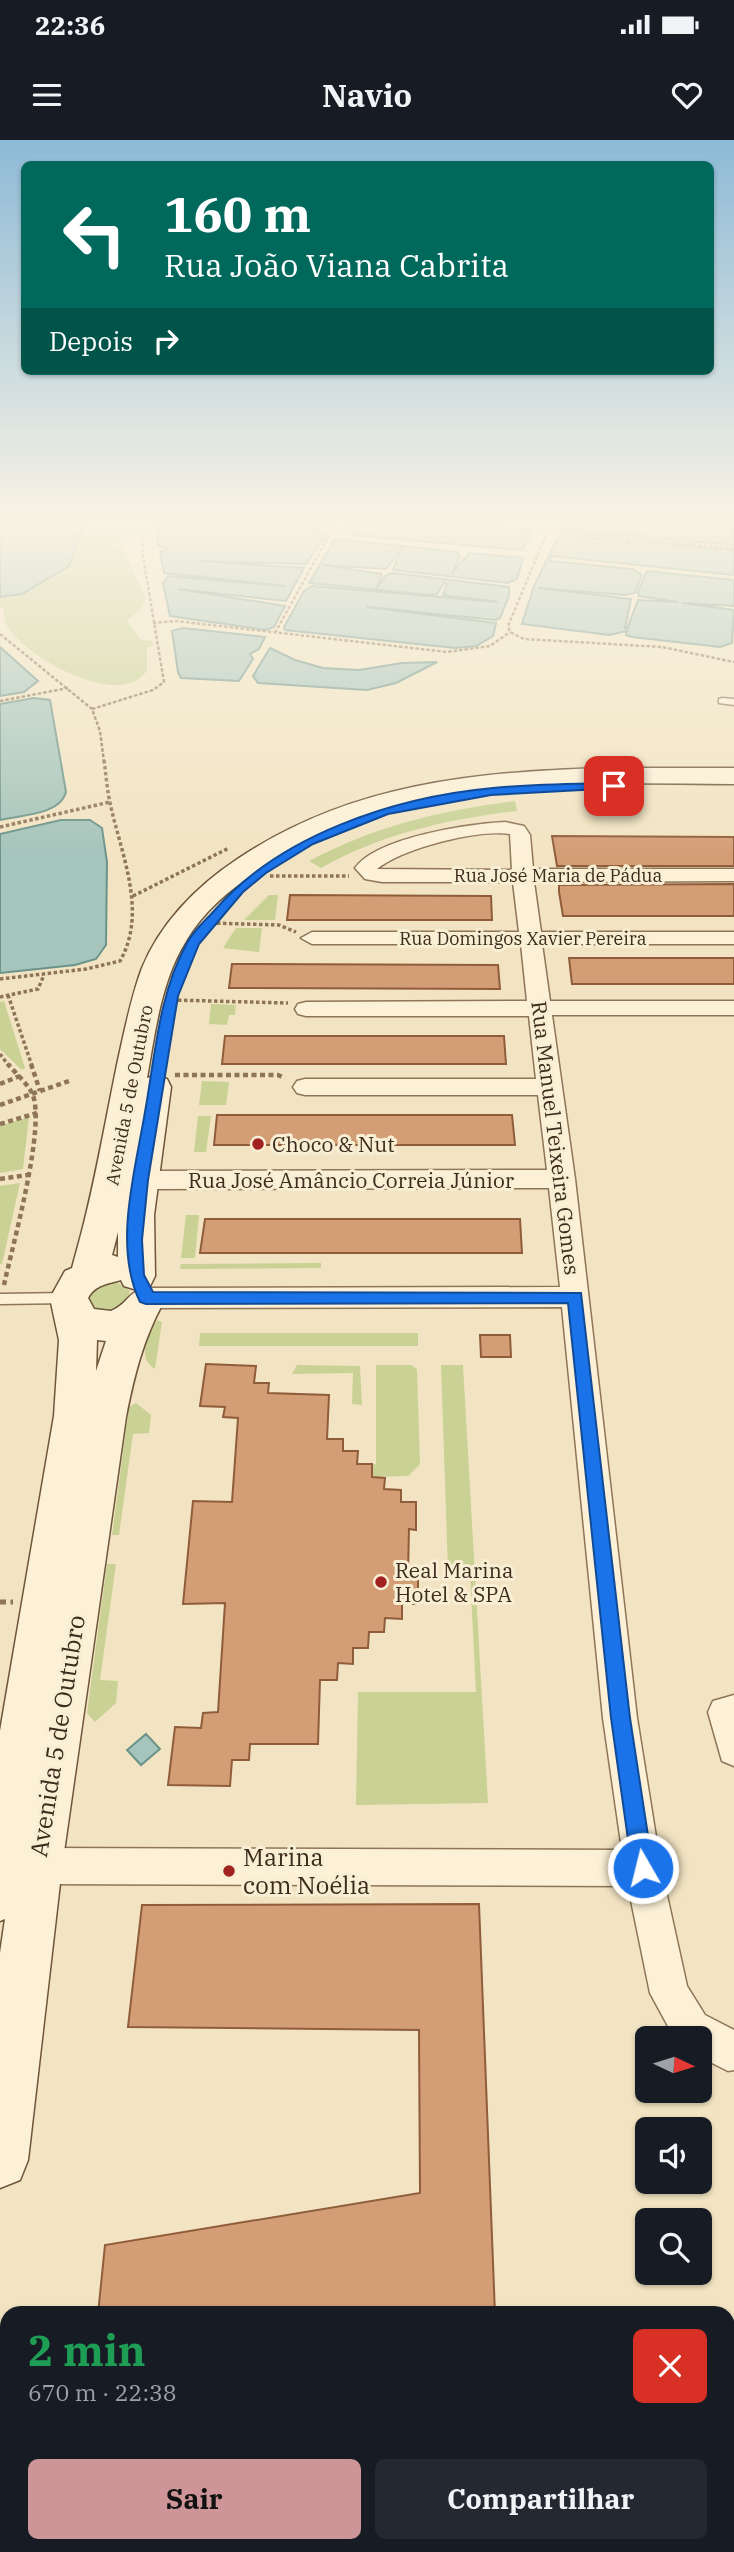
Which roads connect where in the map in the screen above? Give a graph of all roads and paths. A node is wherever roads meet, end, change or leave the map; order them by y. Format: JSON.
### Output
{"nodes":[{"id":1,"x":0,"y":634,"type":"edge"},
{"id":2,"x":155,"y":634,"type":"edge"},
{"id":3,"x":280,"y":634,"type":"edge"},
{"id":4,"x":509,"y":634,"type":"edge"},
{"id":5,"x":513,"y":634,"type":"edge"},
{"id":6,"x":734,"y":662,"type":"edge"},
{"id":7,"x":69,"y":688,"type":"junction"},
{"id":8,"x":0,"y":701,"type":"edge"},
{"id":9,"x":722,"y":701,"type":"dead end"},
{"id":10,"x":734,"y":702,"type":"edge"},
{"id":11,"x":92,"y":709,"type":"junction"},
{"id":12,"x":734,"y":776,"type":"edge"},
{"id":13,"x":698,"y":785,"type":"junction"},
{"id":14,"x":734,"y":786,"type":"edge"},
{"id":15,"x":734,"y":791,"type":"edge"},
{"id":16,"x":110,"y":802,"type":"junction"},
{"id":17,"x":0,"y":827,"type":"edge"},
{"id":18,"x":241,"y":841,"type":"dead end"},
{"id":19,"x":734,"y":875,"type":"edge"},
{"id":20,"x":382,"y":876,"type":"junction"},
{"id":21,"x":523,"y":876,"type":"junction"},
{"id":22,"x":255,"y":877,"type":"junction"},
{"id":23,"x":133,"y":896,"type":"junction"},
{"id":24,"x":207,"y":923,"type":"junction"},
{"id":25,"x":312,"y":938,"type":"joint"},
{"id":26,"x":530,"y":938,"type":"junction"},
{"id":27,"x":734,"y":938,"type":"edge"},
{"id":28,"x":45,"y":975,"type":"junction"},
{"id":29,"x":0,"y":979,"type":"edge"},
{"id":30,"x":8,"y":995,"type":"junction"},
{"id":31,"x":0,"y":997,"type":"edge"},
{"id":32,"x":171,"y":1000,"type":"junction"},
{"id":33,"x":734,"y":1008,"type":"edge"},
{"id":34,"x":306,"y":1009,"type":"joint"},
{"id":35,"x":540,"y":1009,"type":"junction"},
{"id":36,"x":0,"y":1054,"type":"edge"},
{"id":37,"x":5,"y":1059,"type":"junction"},
{"id":38,"x":0,"y":1062,"type":"edge"},
{"id":39,"x":157,"y":1075,"type":"junction"},
{"id":40,"x":20,"y":1076,"type":"junction"},
{"id":41,"x":69,"y":1081,"type":"dead end"},
{"id":42,"x":0,"y":1084,"type":"edge"},
{"id":43,"x":305,"y":1087,"type":"joint"},
{"id":44,"x":549,"y":1087,"type":"junction"},
{"id":45,"x":40,"y":1091,"type":"junction"},
{"id":46,"x":32,"y":1093,"type":"junction"},
{"id":47,"x":0,"y":1105,"type":"edge"},
{"id":48,"x":37,"y":1113,"type":"junction"},
{"id":49,"x":0,"y":1124,"type":"edge"},
{"id":50,"x":28,"y":1175,"type":"junction"},
{"id":51,"x":0,"y":1179,"type":"edge"},
{"id":52,"x":141,"y":1180,"type":"junction"},
{"id":53,"x":562,"y":1180,"type":"junction"},
{"id":54,"x":3,"y":1277,"type":"edge"},
{"id":55,"x":76,"y":1295,"type":"junction"},
{"id":56,"x":139,"y":1297,"type":"junction"},
{"id":57,"x":575,"y":1297,"type":"junction"},
{"id":58,"x":0,"y":1298,"type":"edge"},
{"id":59,"x":734,"y":1711,"type":"edge"},
{"id":60,"x":734,"y":1749,"type":"edge"},
{"id":61,"x":37,"y":1866,"type":"junction"},
{"id":62,"x":643,"y":1868,"type":"junction"},
{"id":63,"x":0,"y":1896,"type":"edge"},
{"id":64,"x":734,"y":2050,"type":"edge"},
{"id":65,"x":0,"y":2160,"type":"edge"}],
"edges":[{"from":1,"to":7,"type":"path"},
{"from":2,"to":11,"type":"path"},
{"from":3,"to":4,"type":"path"},
{"from":5,"to":6,"type":"path"},
{"from":7,"to":8,"type":"path"},
{"from":7,"to":11,"type":"path"},
{"from":9,"to":10,"type":"lane"},
{"from":11,"to":16,"type":"path"},
{"from":12,"to":55,"type":"main road","name":"Avenida 5 de Outubro"},
{"from":13,"to":14,"type":"main road","name":"Avenida 5 de Outubro"},
{"from":13,"to":15,"type":"main road"},
{"from":13,"to":22,"type":"main road","name":"Avenida 5 de Outubro"},
{"from":16,"to":17,"type":"path"},
{"from":16,"to":23,"type":"path"},
{"from":18,"to":23,"type":"path"},
{"from":19,"to":21,"type":"street","name":"Rua José Maria de Pádua"},
{"from":20,"to":21,"type":"street","name":"Rua José Maria de Pádua"},
{"from":20,"to":21,"type":"street","name":"Rua Manuel Teixeira Gomes"},
{"from":20,"to":22,"type":"path"},
{"from":21,"to":26,"type":"street","name":"Rua Manuel Teixeira Gomes"},
{"from":22,"to":24,"type":"main road","name":"Avenida 5 de Outubro"},
{"from":23,"to":28,"type":"path"},
{"from":24,"to":25,"type":"path"},
{"from":24,"to":32,"type":"main road","name":"Avenida 5 de Outubro"},
{"from":25,"to":26,"type":"street","name":"Rua Domingos Xavier Pereira"},
{"from":26,"to":27,"type":"street","name":"Rua Domingos Xavier Pereira"},
{"from":26,"to":35,"type":"street","name":"Rua Manuel Teixeira Gomes"},
{"from":28,"to":29,"type":"path"},
{"from":28,"to":30,"type":"path"},
{"from":30,"to":31,"type":"path"},
{"from":30,"to":45,"type":"path"},
{"from":32,"to":34,"type":"path"},
{"from":32,"to":39,"type":"main road","name":"Avenida 5 de Outubro"},
{"from":33,"to":35,"type":"street"},
{"from":34,"to":35,"type":"street"},
{"from":35,"to":44,"type":"street","name":"Rua Manuel Teixeira Gomes"},
{"from":36,"to":37,"type":"path"},
{"from":37,"to":38,"type":"path"},
{"from":37,"to":40,"type":"path"},
{"from":39,"to":43,"type":"path"},
{"from":39,"to":52,"type":"main road","name":"Avenida 5 de Outubro"},
{"from":40,"to":42,"type":"path"},
{"from":40,"to":46,"type":"path"},
{"from":41,"to":45,"type":"path"},
{"from":43,"to":44,"type":"street"},
{"from":44,"to":53,"type":"street","name":"Rua Manuel Teixeira Gomes"},
{"from":45,"to":46,"type":"path"},
{"from":46,"to":47,"type":"path"},
{"from":46,"to":48,"type":"path"},
{"from":48,"to":49,"type":"path"},
{"from":48,"to":50,"type":"path"},
{"from":50,"to":51,"type":"path"},
{"from":50,"to":54,"type":"path"},
{"from":52,"to":53,"type":"street","name":"Rua José Amâncio Correia Júnior"},
{"from":52,"to":56,"type":"main road","name":"Avenida 5 de Outubro"},
{"from":53,"to":57,"type":"street","name":"Rua Manuel Teixeira Gomes"},
{"from":54,"to":58,"type":"path"},
{"from":55,"to":56,"type":"main road"},
{"from":55,"to":56,"type":"main road"},
{"from":55,"to":58,"type":"lane"},
{"from":55,"to":63,"type":"main road","name":"Avenida 5 de Outubro"},
{"from":56,"to":57,"type":"street"},
{"from":56,"to":61,"type":"main road","name":"Avenida 5 de Outubro"},
{"from":57,"to":62,"type":"street","name":"Rua Manuel Teixeira Gomes"},
{"from":59,"to":60,"type":"street"},
{"from":61,"to":62,"type":"street"},
{"from":61,"to":65,"type":"main road","name":"Avenida 5 de Outubro"},
{"from":62,"to":64,"type":"street","name":"Rua Manuel Teixeira Gomes"}]}
